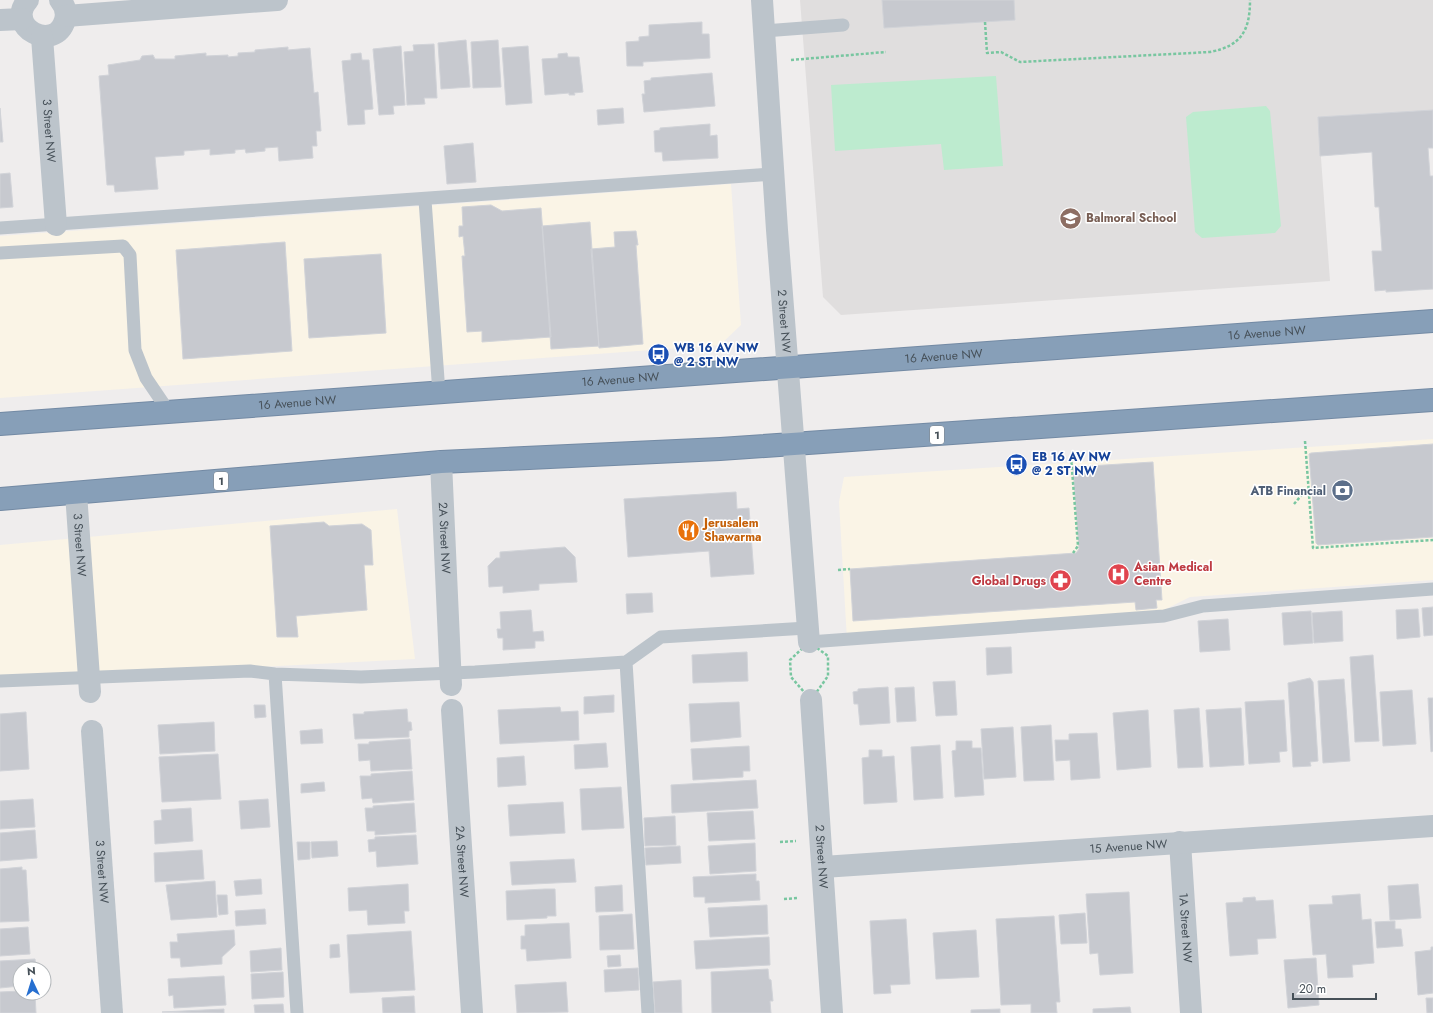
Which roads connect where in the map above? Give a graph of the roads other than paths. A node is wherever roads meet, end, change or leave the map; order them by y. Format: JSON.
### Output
{"nodes":[{"id":1,"x":277,"y":0,"type":"edge"},
{"id":2,"x":762,"y":0,"type":"edge"},
{"id":3,"x":63,"y":8,"type":"edge"},
{"id":4,"x":25,"y":9,"type":"edge"},
{"id":5,"x":0,"y":20,"type":"edge"},
{"id":6,"x":843,"y":25,"type":"dead end"},
{"id":7,"x":764,"y":31,"type":"junction"},
{"id":8,"x":42,"y":37,"type":"junction"},
{"id":9,"x":773,"y":174,"type":"junction"},
{"id":10,"x":424,"y":200,"type":"junction"},
{"id":11,"x":56,"y":225,"type":"junction"},
{"id":12,"x":0,"y":228,"type":"edge"},
{"id":13,"x":0,"y":254,"type":"edge"},
{"id":14,"x":1433,"y":321,"type":"edge"},
{"id":15,"x":788,"y":368,"type":"junction"},
{"id":16,"x":440,"y":393,"type":"junction"},
{"id":17,"x":1433,"y":400,"type":"edge"},
{"id":18,"x":170,"y":412,"type":"junction"},
{"id":19,"x":0,"y":424,"type":"edge"},
{"id":20,"x":793,"y":444,"type":"junction"},
{"id":21,"x":442,"y":462,"type":"junction"},
{"id":22,"x":76,"y":493,"type":"junction"},
{"id":23,"x":0,"y":499,"type":"edge"},
{"id":24,"x":1433,"y":589,"type":"edge"},
{"id":25,"x":808,"y":635,"type":"junction"},
{"id":26,"x":626,"y":662,"type":"junction"},
{"id":27,"x":275,"y":674,"type":"junction"},
{"id":28,"x":451,"y":679,"type":"junction"},
{"id":29,"x":0,"y":682,"type":"edge"},
{"id":30,"x":89,"y":685,"type":"junction"},
{"id":31,"x":811,"y":700,"type":"road end"},
{"id":32,"x":452,"y":710,"type":"dead end"},
{"id":33,"x":92,"y":730,"type":"dead end"},
{"id":34,"x":1433,"y":826,"type":"edge"},
{"id":35,"x":1180,"y":842,"type":"junction"},
{"id":36,"x":823,"y":867,"type":"junction"},
{"id":37,"x":112,"y":1013,"type":"edge"},
{"id":38,"x":297,"y":1013,"type":"edge"},
{"id":39,"x":472,"y":1013,"type":"edge"},
{"id":40,"x":648,"y":1013,"type":"edge"},
{"id":41,"x":832,"y":1013,"type":"edge"},
{"id":42,"x":1191,"y":1013,"type":"edge"}],
"edges":[{"from":1,"to":3,"type":"street"},
{"from":2,"to":7,"type":"street","name":"2 Street NW"},
{"from":3,"to":8,"type":"street"},
{"from":4,"to":5,"type":"street"},
{"from":4,"to":8,"type":"street"},
{"from":6,"to":7,"type":"lane"},
{"from":7,"to":9,"type":"street","name":"2 Street NW"},
{"from":8,"to":11,"type":"street","name":"3 Street NW"},
{"from":9,"to":10,"type":"lane"},
{"from":9,"to":15,"type":"street","name":"2 Street NW"},
{"from":10,"to":11,"type":"lane"},
{"from":10,"to":16,"type":"lane"},
{"from":11,"to":12,"type":"lane"},
{"from":13,"to":18,"type":"lane"},
{"from":14,"to":15,"type":"highway","name":"16 Avenue NW"},
{"from":15,"to":16,"type":"highway","name":"16 Avenue NW"},
{"from":15,"to":20,"type":"street","name":"2 Street NW"},
{"from":16,"to":18,"type":"highway","name":"16 Avenue NW"},
{"from":17,"to":20,"type":"highway","number":"1"},
{"from":18,"to":19,"type":"highway","name":"16 Avenue NW"},
{"from":20,"to":21,"type":"highway","number":"1"},
{"from":20,"to":25,"type":"street","name":"2 Street NW"},
{"from":21,"to":22,"type":"highway","number":"1"},
{"from":21,"to":28,"type":"street","name":"2A Street NW"},
{"from":22,"to":23,"type":"highway","number":"1"},
{"from":22,"to":30,"type":"street","name":"3 Street NW"},
{"from":24,"to":25,"type":"lane"},
{"from":25,"to":26,"type":"lane"},
{"from":26,"to":28,"type":"lane"},
{"from":26,"to":40,"type":"lane"},
{"from":27,"to":28,"type":"lane"},
{"from":27,"to":30,"type":"lane"},
{"from":27,"to":38,"type":"lane"},
{"from":29,"to":30,"type":"lane"},
{"from":31,"to":36,"type":"street","name":"2 Street NW"},
{"from":32,"to":39,"type":"street","name":"2A Street NW"},
{"from":33,"to":37,"type":"street","name":"3 Street NW"},
{"from":34,"to":35,"type":"street","name":"15 Avenue NW"},
{"from":35,"to":36,"type":"street","name":"15 Avenue NW"},
{"from":35,"to":42,"type":"street","name":"1A Street NW"},
{"from":36,"to":41,"type":"street","name":"2 Street NW"}]}
